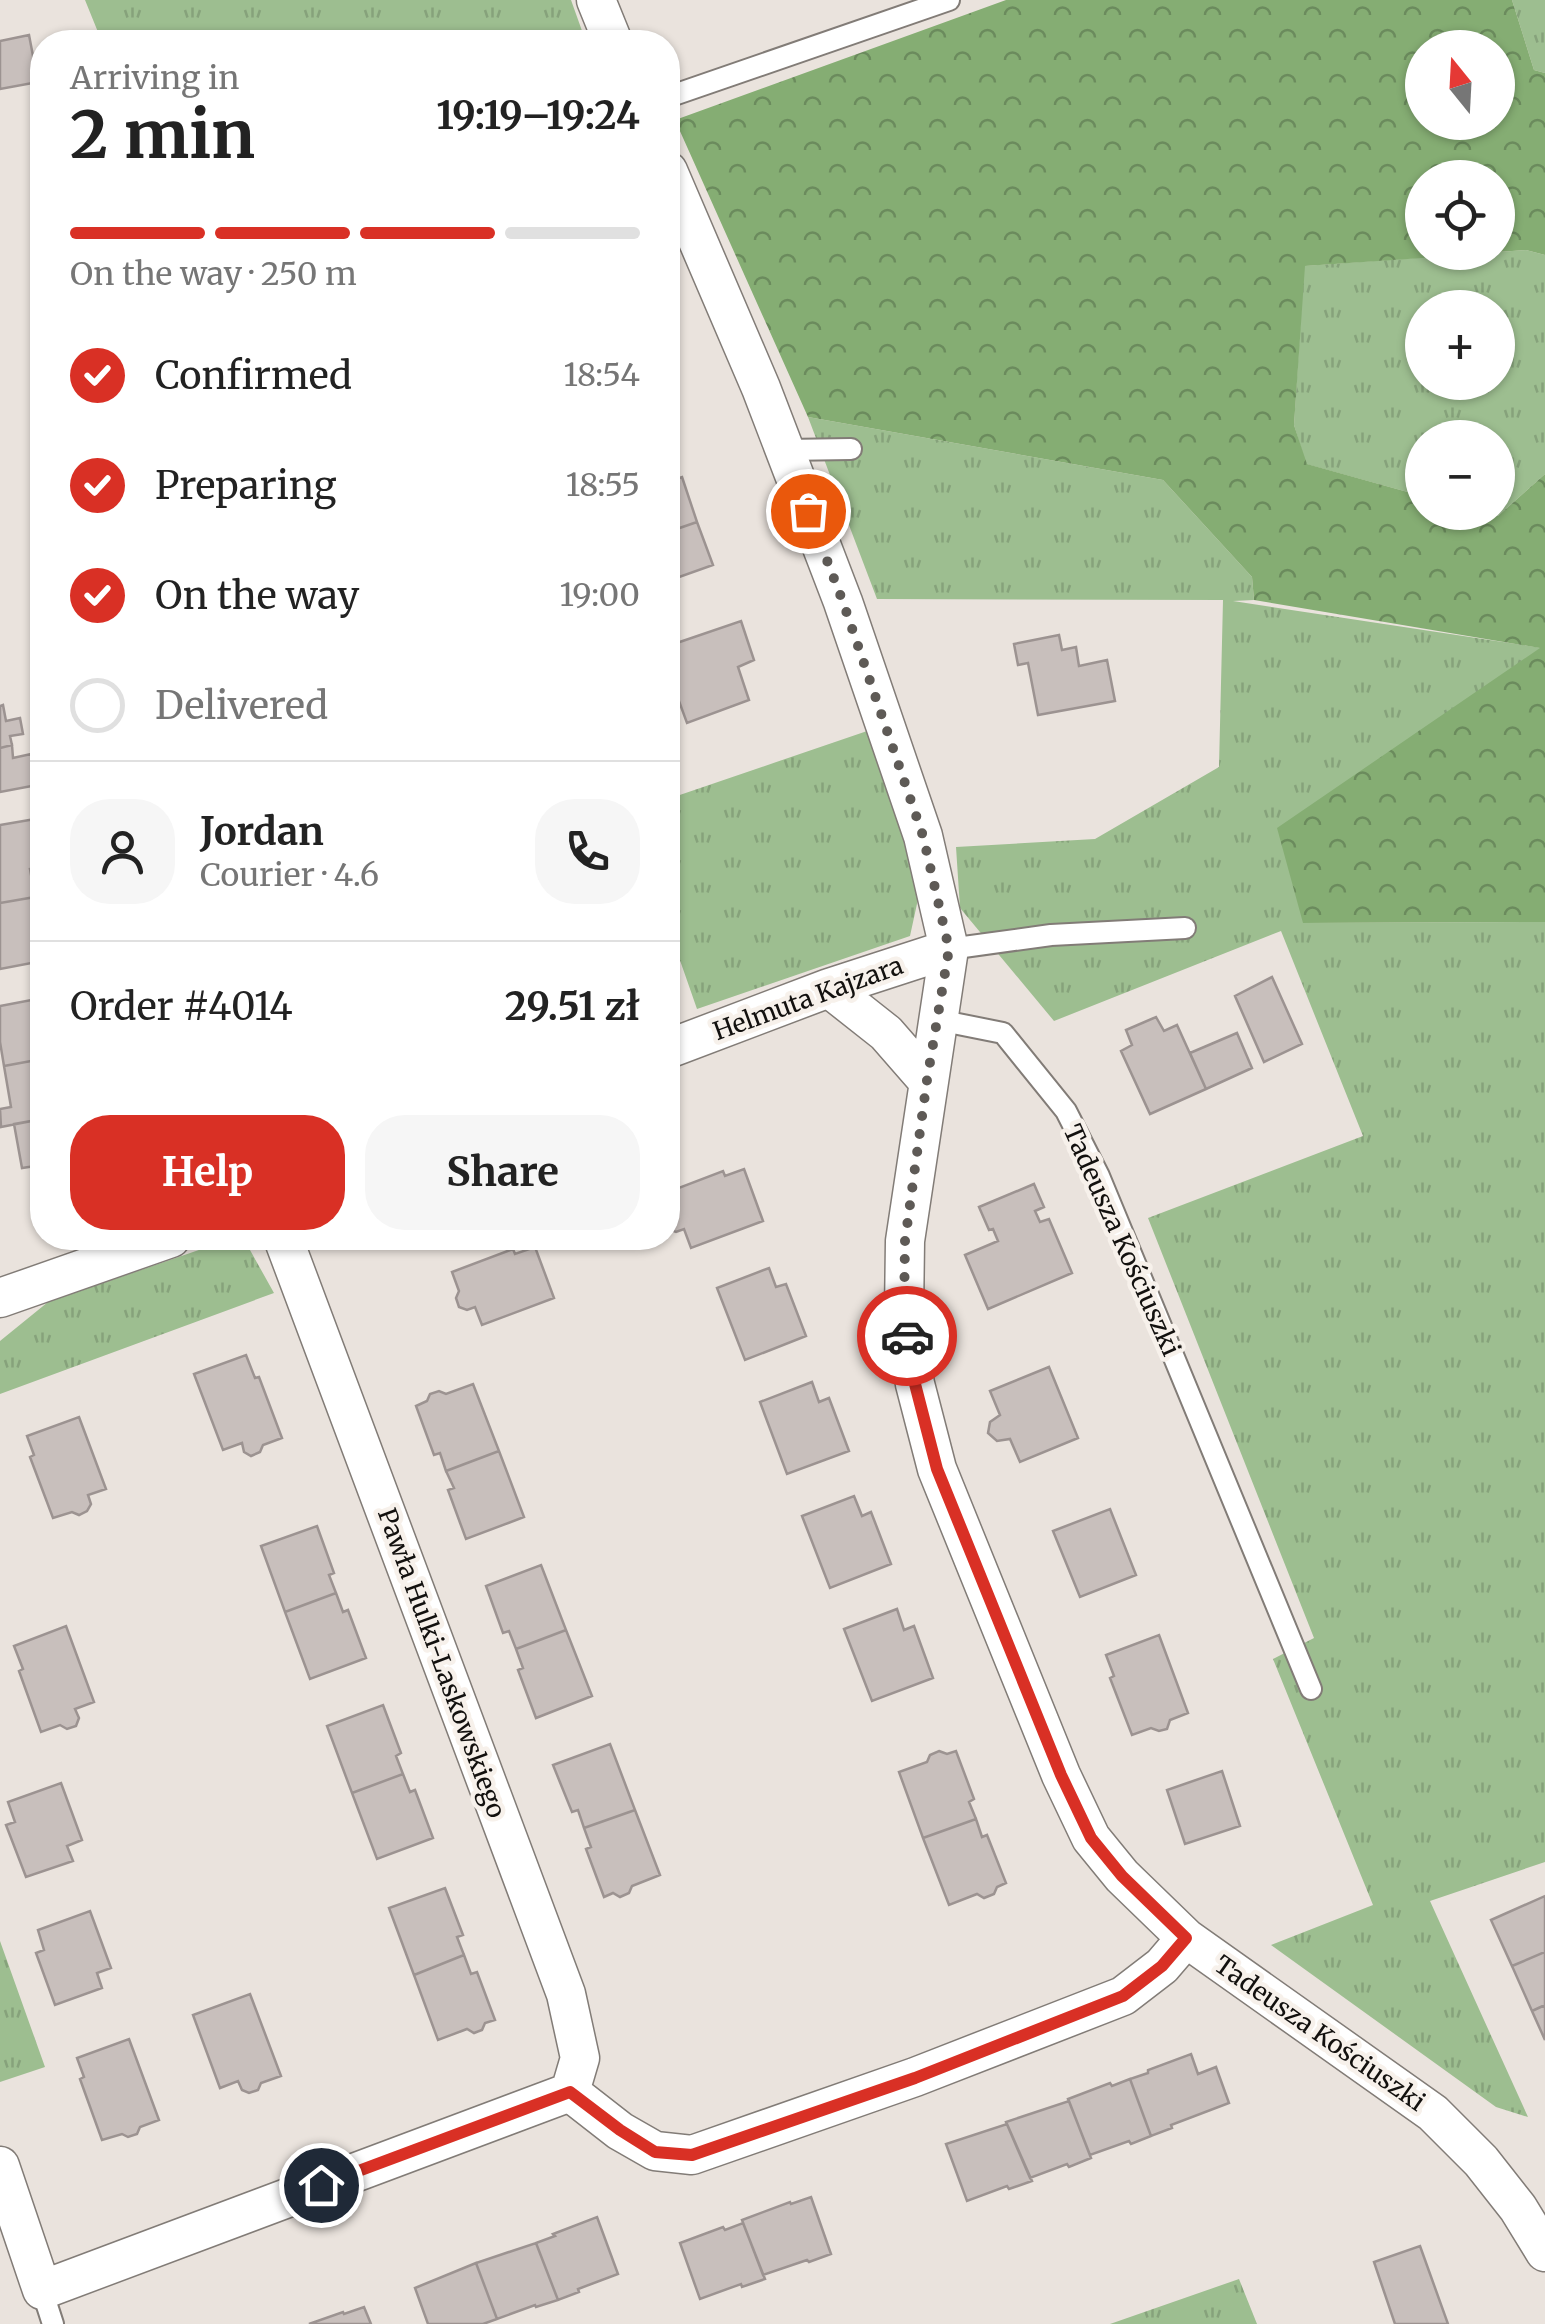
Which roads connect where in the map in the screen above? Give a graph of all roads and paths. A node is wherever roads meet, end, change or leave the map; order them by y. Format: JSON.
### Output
{"nodes":[{"id":1,"x":596,"y":0,"type":"edge"},
{"id":2,"x":949,"y":0,"type":"edge"},
{"id":3,"x":609,"y":30,"type":"edge"},
{"id":4,"x":680,"y":94,"type":"edge"},
{"id":5,"x":680,"y":199,"type":"edge"},
{"id":6,"x":784,"y":450,"type":"junction"},
{"id":7,"x":851,"y":450,"type":"dead end"},
{"id":8,"x":1185,"y":928,"type":"dead end"},
{"id":9,"x":949,"y":949,"type":"junction"},
{"id":10,"x":829,"y":988,"type":"junction"},
{"id":11,"x":938,"y":1020,"type":"junction"},
{"id":12,"x":680,"y":1044,"type":"edge"},
{"id":13,"x":927,"y":1080,"type":"junction"},
{"id":14,"x":137,"y":1250,"type":"edge"},
{"id":15,"x":287,"y":1250,"type":"edge"},
{"id":16,"x":0,"y":1298,"type":"edge"},
{"id":17,"x":1311,"y":1688,"type":"dead end"},
{"id":18,"x":1186,"y":1938,"type":"junction"},
{"id":19,"x":570,"y":2092,"type":"junction"},
{"id":20,"x":0,"y":2166,"type":"edge"},
{"id":21,"x":1545,"y":2252,"type":"edge"},
{"id":22,"x":47,"y":2307,"type":"edge"}],
"edges":[{"from":1,"to":3,"type":"street"},
{"from":2,"to":4,"type":"lane"},
{"from":5,"to":6,"type":"street","name":"Tadeusza Kościuszki"},
{"from":6,"to":7,"type":"lane"},
{"from":6,"to":9,"type":"street","name":"Tadeusza Kościuszki"},
{"from":8,"to":9,"type":"lane"},
{"from":9,"to":10,"type":"street","name":"Helmuta Kajzara"},
{"from":9,"to":11,"type":"street","name":"Tadeusza Kościuszki"},
{"from":10,"to":12,"type":"street","name":"Helmuta Kajzara"},
{"from":10,"to":13,"type":"street"},
{"from":11,"to":13,"type":"street","name":"Tadeusza Kościuszki"},
{"from":11,"to":17,"type":"lane","name":"Tadeusza Kościuszki"},
{"from":13,"to":18,"type":"street","name":"Tadeusza Kościuszki"},
{"from":14,"to":16,"type":"street"},
{"from":15,"to":19,"type":"street","name":"Pawła Hulki-Laskowskiego"},
{"from":18,"to":19,"type":"street"},
{"from":18,"to":21,"type":"street","name":"Tadeusza Kościuszki"},
{"from":19,"to":22,"type":"street"},
{"from":20,"to":22,"type":"street"}]}
